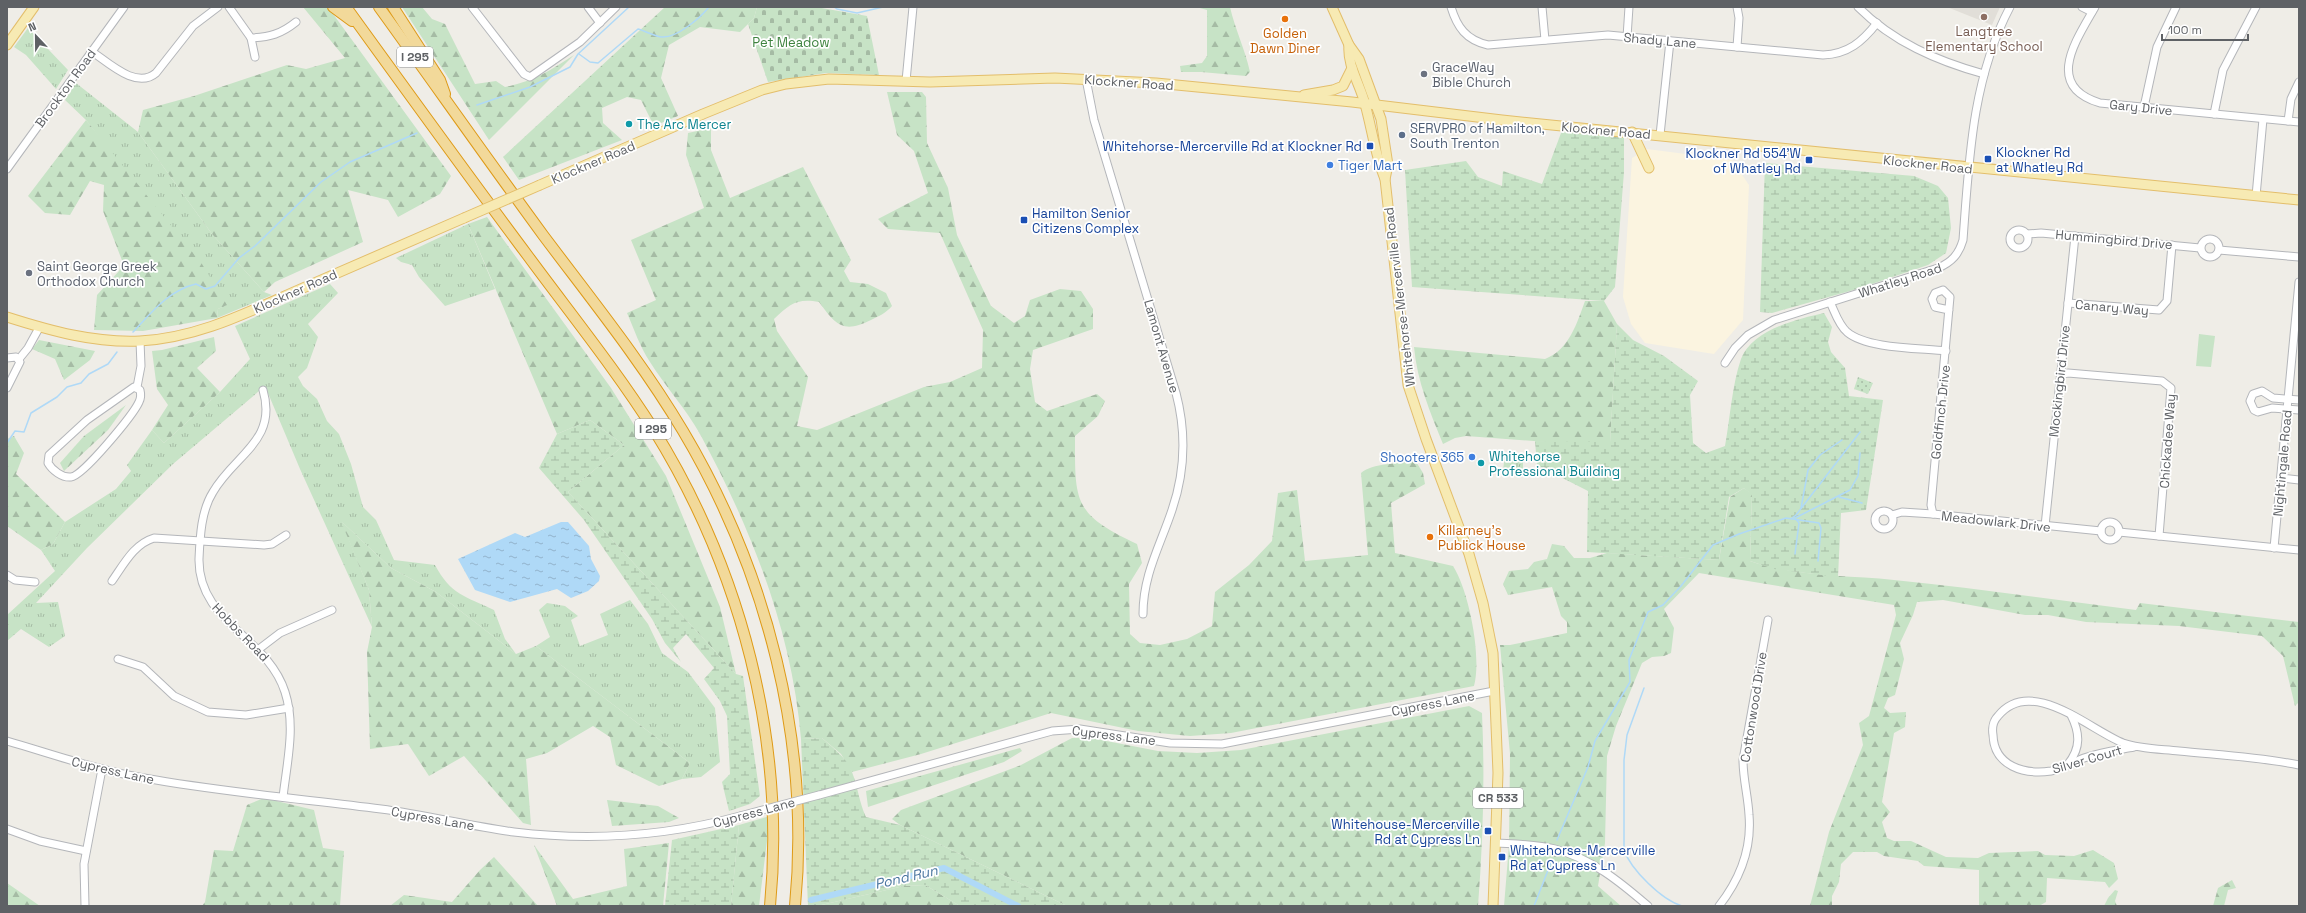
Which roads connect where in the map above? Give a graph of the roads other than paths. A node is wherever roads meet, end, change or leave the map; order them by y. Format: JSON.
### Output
{"nodes":[{"id":1,"x":34,"y":7,"type":"edge"},
{"id":2,"x":124,"y":7,"type":"edge"},
{"id":3,"x":218,"y":7,"type":"edge"},
{"id":4,"x":229,"y":7,"type":"edge"},
{"id":5,"x":333,"y":7,"type":"edge"},
{"id":6,"x":346,"y":7,"type":"edge"},
{"id":7,"x":379,"y":7,"type":"edge"},
{"id":8,"x":393,"y":7,"type":"edge"},
{"id":9,"x":472,"y":7,"type":"edge"},
{"id":10,"x":588,"y":7,"type":"edge"},
{"id":11,"x":616,"y":7,"type":"edge"},
{"id":12,"x":913,"y":7,"type":"edge"},
{"id":13,"x":1332,"y":7,"type":"edge"},
{"id":14,"x":1451,"y":7,"type":"edge"},
{"id":15,"x":1542,"y":7,"type":"edge"},
{"id":16,"x":1629,"y":7,"type":"edge"},
{"id":17,"x":1737,"y":7,"type":"edge"},
{"id":18,"x":1858,"y":7,"type":"edge"},
{"id":19,"x":2010,"y":7,"type":"edge"},
{"id":20,"x":2082,"y":7,"type":"edge"},
{"id":21,"x":2176,"y":7,"type":"edge"},
{"id":22,"x":2256,"y":7,"type":"edge"},
{"id":23,"x":2093,"y":10,"type":"edge"},
{"id":24,"x":296,"y":22,"type":"dead end"},
{"id":25,"x":600,"y":23,"type":"junction"},
{"id":26,"x":1877,"y":23,"type":"junction"},
{"id":27,"x":359,"y":26,"type":"junction"},
{"id":28,"x":1627,"y":37,"type":"junction"},
{"id":29,"x":251,"y":38,"type":"junction"},
{"id":30,"x":1545,"y":40,"type":"junction"},
{"id":31,"x":1670,"y":41,"type":"junction"},
{"id":32,"x":7,"y":45,"type":"edge"},
{"id":33,"x":1349,"y":45,"type":"junction"},
{"id":34,"x":1737,"y":47,"type":"junction"},
{"id":35,"x":92,"y":51,"type":"junction"},
{"id":36,"x":255,"y":57,"type":"dead end"},
{"id":37,"x":1351,"y":65,"type":"junction"},
{"id":38,"x":1984,"y":74,"type":"junction"},
{"id":39,"x":1086,"y":79,"type":"junction"},
{"id":40,"x":906,"y":81,"type":"junction"},
{"id":41,"x":2299,"y":82,"type":"edge"},
{"id":42,"x":1299,"y":97,"type":"junction"},
{"id":43,"x":1365,"y":103,"type":"junction"},
{"id":44,"x":1376,"y":104,"type":"junction"},
{"id":45,"x":450,"y":107,"type":"junction"},
{"id":46,"x":2144,"y":107,"type":"junction"},
{"id":47,"x":2214,"y":114,"type":"junction"},
{"id":48,"x":2262,"y":119,"type":"junction"},
{"id":49,"x":2288,"y":121,"type":"junction"},
{"id":50,"x":2299,"y":122,"type":"edge"},
{"id":51,"x":1632,"y":132,"type":"junction"},
{"id":52,"x":1660,"y":135,"type":"junction"},
{"id":53,"x":1649,"y":168,"type":"dead end"},
{"id":54,"x":1969,"y":168,"type":"junction"},
{"id":55,"x":7,"y":169,"type":"edge"},
{"id":56,"x":1385,"y":179,"type":"junction"},
{"id":57,"x":2256,"y":196,"type":"junction"},
{"id":58,"x":2299,"y":200,"type":"edge"},
{"id":59,"x":2027,"y":234,"type":"dead end"},
{"id":60,"x":2075,"y":236,"type":"junction"},
{"id":61,"x":2172,"y":245,"type":"junction"},
{"id":62,"x":2200,"y":248,"type":"junction"},
{"id":63,"x":2219,"y":250,"type":"junction"},
{"id":64,"x":2299,"y":257,"type":"edge"},
{"id":65,"x":2299,"y":282,"type":"edge"},
{"id":66,"x":1830,"y":302,"type":"junction"},
{"id":67,"x":2068,"y":303,"type":"junction"},
{"id":68,"x":1949,"y":310,"type":"dead end"},
{"id":69,"x":7,"y":317,"type":"edge"},
{"id":70,"x":39,"y":328,"type":"junction"},
{"id":71,"x":140,"y":341,"type":"junction"},
{"id":72,"x":1946,"y":351,"type":"junction"},
{"id":73,"x":2296,"y":354,"type":"edge"},
{"id":74,"x":7,"y":358,"type":"edge"},
{"id":75,"x":18,"y":359,"type":"junction"},
{"id":76,"x":1725,"y":363,"type":"dead end"},
{"id":77,"x":2060,"y":375,"type":"junction"},
{"id":78,"x":137,"y":387,"type":"junction"},
{"id":79,"x":7,"y":388,"type":"edge"},
{"id":80,"x":263,"y":390,"type":"dead end"},
{"id":81,"x":2288,"y":399,"type":"junction"},
{"id":82,"x":2299,"y":400,"type":"edge"},
{"id":83,"x":2287,"y":409,"type":"junction"},
{"id":84,"x":2299,"y":410,"type":"edge"},
{"id":85,"x":2281,"y":478,"type":"junction"},
{"id":86,"x":2299,"y":480,"type":"edge"},
{"id":87,"x":1933,"y":514,"type":"junction"},
{"id":88,"x":1892,"y":515,"type":"dead end"},
{"id":89,"x":2045,"y":526,"type":"junction"},
{"id":90,"x":2101,"y":531,"type":"junction"},
{"id":91,"x":2119,"y":532,"type":"junction"},
{"id":92,"x":286,"y":535,"type":"dead end"},
{"id":93,"x":2159,"y":536,"type":"junction"},
{"id":94,"x":201,"y":541,"type":"junction"},
{"id":95,"x":2274,"y":548,"type":"junction"},
{"id":96,"x":2299,"y":550,"type":"edge"},
{"id":97,"x":7,"y":574,"type":"edge"},
{"id":98,"x":112,"y":581,"type":"dead end"},
{"id":99,"x":35,"y":582,"type":"dead end"},
{"id":100,"x":332,"y":610,"type":"dead end"},
{"id":101,"x":1143,"y":614,"type":"dead end"},
{"id":102,"x":1768,"y":620,"type":"dead end"},
{"id":103,"x":259,"y":649,"type":"junction"},
{"id":104,"x":118,"y":659,"type":"dead end"},
{"id":105,"x":1494,"y":691,"type":"junction"},
{"id":106,"x":289,"y":708,"type":"junction"},
{"id":107,"x":2071,"y":715,"type":"junction"},
{"id":108,"x":7,"y":741,"type":"edge"},
{"id":109,"x":2134,"y":747,"type":"junction"},
{"id":110,"x":2068,"y":764,"type":"junction"},
{"id":111,"x":2299,"y":766,"type":"edge"},
{"id":112,"x":102,"y":769,"type":"junction"},
{"id":113,"x":283,"y":797,"type":"junction"},
{"id":114,"x":7,"y":829,"type":"edge"},
{"id":115,"x":1497,"y":842,"type":"junction"},
{"id":116,"x":86,"y":852,"type":"junction"},
{"id":117,"x":85,"y":906,"type":"edge"},
{"id":118,"x":770,"y":906,"type":"edge"},
{"id":119,"x":795,"y":906,"type":"edge"},
{"id":120,"x":1493,"y":906,"type":"edge"},
{"id":121,"x":1648,"y":906,"type":"edge"},
{"id":122,"x":1719,"y":906,"type":"edge"}],
"edges":[{"from":1,"to":32,"type":"main road"},
{"from":2,"to":35,"type":"street","name":"Brockton Road"},
{"from":3,"to":35,"type":"street"},
{"from":4,"to":29,"type":"street"},
{"from":5,"to":27,"type":"highway"},
{"from":6,"to":27,"type":"highway","number":"I 295"},
{"from":7,"to":45,"type":"highway","number":"I 295"},
{"from":8,"to":45,"type":"highway"},
{"from":9,"to":25,"type":"street"},
{"from":10,"to":25,"type":"street"},
{"from":11,"to":25,"type":"street"},
{"from":12,"to":40,"type":"street"},
{"from":13,"to":33,"type":"main road","name":"Whitehorse-Mercerville Road","number":"CR 533"},
{"from":14,"to":30,"type":"street","name":"Shady Lane"},
{"from":15,"to":30,"type":"street"},
{"from":16,"to":28,"type":"street"},
{"from":17,"to":34,"type":"street"},
{"from":18,"to":26,"type":"street"},
{"from":19,"to":38,"type":"street","name":"Whatley Road"},
{"from":20,"to":23,"type":"street"},
{"from":21,"to":46,"type":"street"},
{"from":22,"to":47,"type":"street"},
{"from":23,"to":46,"type":"street","name":"Gary Drive"},
{"from":24,"to":29,"type":"street"},
{"from":26,"to":34,"type":"street","name":"Shady Lane"},
{"from":26,"to":38,"type":"street"},
{"from":27,"to":118,"type":"highway","number":"I 295"},
{"from":28,"to":30,"type":"street","name":"Shady Lane"},
{"from":28,"to":31,"type":"street","name":"Shady Lane"},
{"from":29,"to":36,"type":"street"},
{"from":31,"to":34,"type":"street","name":"Shady Lane"},
{"from":31,"to":52,"type":"street"},
{"from":33,"to":37,"type":"main road","name":"Whitehorse-Mercerville Road","number":"CR 533"},
{"from":33,"to":44,"type":"main road","name":"Whitehorse-Mercerville Road","number":"CR 533"},
{"from":35,"to":55,"type":"street","name":"Brockton Road"},
{"from":37,"to":42,"type":"main road"},
{"from":37,"to":43,"type":"main road","name":"Whitehorse-Mercerville Road","number":"CR 533"},
{"from":38,"to":54,"type":"street","name":"Whatley Road"},
{"from":39,"to":40,"type":"main road","name":"Klockner Road"},
{"from":39,"to":42,"type":"main road","name":"Klockner Road"},
{"from":39,"to":101,"type":"street","name":"Lamont Avenue"},
{"from":40,"to":71,"type":"main road","name":"Klockner Road","bridge":true},
{"from":41,"to":49,"type":"street"},
{"from":42,"to":43,"type":"main road","name":"Klockner Road"},
{"from":43,"to":44,"type":"main road","name":"Klockner Road"},
{"from":43,"to":56,"type":"main road","name":"Whitehorse-Mercerville Road","number":"CR 533"},
{"from":44,"to":51,"type":"main road","name":"Klockner Road"},
{"from":44,"to":56,"type":"main road","name":"Whitehorse-Mercerville Road","number":"CR 533"},
{"from":45,"to":119,"type":"highway","number":"I 295"},
{"from":46,"to":47,"type":"street","name":"Gary Drive"},
{"from":47,"to":48,"type":"street","name":"Gary Drive"},
{"from":48,"to":49,"type":"street","name":"Gary Drive"},
{"from":48,"to":57,"type":"street"},
{"from":49,"to":50,"type":"street","name":"Gary Drive"},
{"from":51,"to":52,"type":"main road","name":"Klockner Road"},
{"from":51,"to":53,"type":"main road"},
{"from":52,"to":54,"type":"main road","name":"Klockner Road"},
{"from":54,"to":57,"type":"main road","name":"Klockner Road"},
{"from":54,"to":66,"type":"street","name":"Whatley Road"},
{"from":56,"to":105,"type":"main road","name":"Whitehorse-Mercerville Road","number":"CR 533"},
{"from":57,"to":58,"type":"main road","name":"Klockner Road"},
{"from":59,"to":60,"type":"street","name":"Hummingbird Drive"},
{"from":60,"to":61,"type":"street","name":"Hummingbird Drive"},
{"from":60,"to":67,"type":"street","name":"Mockingbird Drive"},
{"from":61,"to":62,"type":"street","name":"Hummingbird Drive"},
{"from":61,"to":67,"type":"street","name":"Canary Way"},
{"from":62,"to":63,"type":"street","name":"Hummingbird Drive"},
{"from":62,"to":63,"type":"street"},
{"from":63,"to":64,"type":"street","name":"Hummingbird Drive"},
{"from":65,"to":73,"type":"street","name":"Nightingale Road"},
{"from":66,"to":72,"type":"street"},
{"from":66,"to":76,"type":"street","name":"Whatley Road"},
{"from":67,"to":77,"type":"street","name":"Mockingbird Drive"},
{"from":68,"to":72,"type":"street","name":"Goldfinch Drive"},
{"from":69,"to":70,"type":"main road","name":"Klockner Road"},
{"from":70,"to":71,"type":"main road","name":"Klockner Road"},
{"from":70,"to":75,"type":"street"},
{"from":71,"to":78,"type":"street"},
{"from":72,"to":87,"type":"street","name":"Goldfinch Drive"},
{"from":73,"to":81,"type":"street","name":"Nightingale Road"},
{"from":74,"to":75,"type":"street"},
{"from":75,"to":79,"type":"street"},
{"from":77,"to":89,"type":"street","name":"Mockingbird Drive"},
{"from":77,"to":93,"type":"street","name":"Chickadee Way"},
{"from":78,"to":78,"type":"street"},
{"from":80,"to":94,"type":"street","name":"Hobbs Road"},
{"from":81,"to":82,"type":"street"},
{"from":81,"to":83,"type":"street","name":"Nightingale Road"},
{"from":81,"to":83,"type":"street"},
{"from":83,"to":84,"type":"street"},
{"from":83,"to":85,"type":"street","name":"Nightingale Road"},
{"from":85,"to":86,"type":"street"},
{"from":85,"to":95,"type":"street","name":"Nightingale Road"},
{"from":87,"to":88,"type":"street","name":"Meadowlark Drive"},
{"from":87,"to":89,"type":"street","name":"Meadowlark Drive"},
{"from":89,"to":90,"type":"street","name":"Meadowlark Drive"},
{"from":90,"to":91,"type":"street","name":"Meadowlark Drive"},
{"from":90,"to":91,"type":"street","name":"Meadowlark Drive"},
{"from":91,"to":93,"type":"street","name":"Meadowlark Drive"},
{"from":92,"to":94,"type":"street"},
{"from":93,"to":95,"type":"street","name":"Meadowlark Drive"},
{"from":94,"to":98,"type":"street"},
{"from":94,"to":103,"type":"street","name":"Hobbs Road"},
{"from":95,"to":96,"type":"street","name":"Meadowlark Drive"},
{"from":97,"to":99,"type":"street"},
{"from":100,"to":103,"type":"street"},
{"from":102,"to":122,"type":"street","name":"Cottonwood Drive"},
{"from":103,"to":106,"type":"street","name":"Hobbs Road"},
{"from":104,"to":106,"type":"street"},
{"from":105,"to":113,"type":"street","name":"Cypress Lane","bridge":true},
{"from":105,"to":115,"type":"main road","name":"Whitehorse-Mercerville Road","number":"CR 533"},
{"from":106,"to":113,"type":"street","name":"Hobbs Road"},
{"from":107,"to":109,"type":"street","name":"Silver Court"},
{"from":107,"to":110,"type":"street"},
{"from":107,"to":110,"type":"street","name":"Silver Court"},
{"from":108,"to":112,"type":"street","name":"Cypress Lane"},
{"from":109,"to":110,"type":"street","name":"Silver Court"},
{"from":109,"to":111,"type":"street","name":"Silver Court"},
{"from":112,"to":113,"type":"street","name":"Cypress Lane"},
{"from":112,"to":116,"type":"street"},
{"from":114,"to":116,"type":"street"},
{"from":115,"to":120,"type":"main road","name":"Whitehorse-Mercerville Road","number":"CR 533"},
{"from":115,"to":121,"type":"street"},
{"from":116,"to":117,"type":"street"}]}
